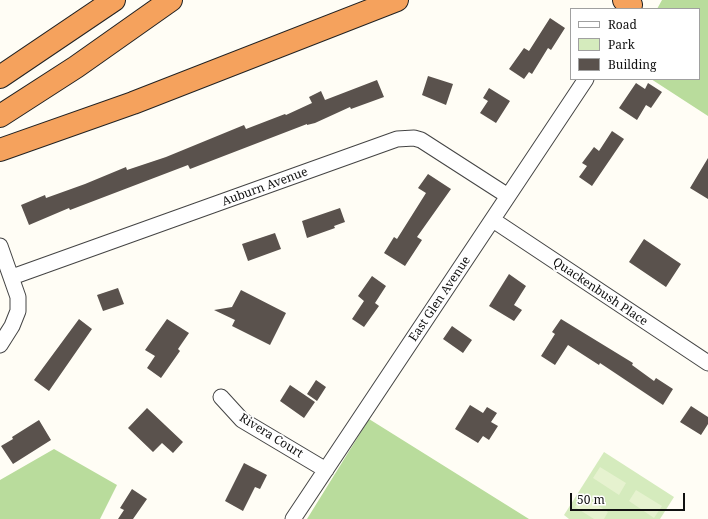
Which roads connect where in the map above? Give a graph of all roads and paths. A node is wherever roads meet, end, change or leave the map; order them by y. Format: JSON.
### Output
{"nodes":[{"id":1,"x":114,"y":0,"type":"edge"},
{"id":2,"x":171,"y":0,"type":"edge"},
{"id":3,"x":397,"y":0,"type":"edge"},
{"id":4,"x":0,"y":77,"type":"edge"},
{"id":5,"x":585,"y":80,"type":"edge"},
{"id":6,"x":0,"y":116,"type":"edge"},
{"id":7,"x":0,"y":150,"type":"edge"},
{"id":8,"x":508,"y":196,"type":"junction"},
{"id":9,"x":493,"y":220,"type":"junction"},
{"id":10,"x":0,"y":246,"type":"edge"},
{"id":11,"x":12,"y":277,"type":"junction"},
{"id":12,"x":0,"y":345,"type":"edge"},
{"id":13,"x":708,"y":363,"type":"edge"},
{"id":14,"x":221,"y":397,"type":"dead end"},
{"id":15,"x":326,"y":470,"type":"junction"},
{"id":16,"x":293,"y":519,"type":"edge"}],
"edges":[{"from":1,"to":4,"type":"highway"},
{"from":2,"to":6,"type":"highway"},
{"from":3,"to":7,"type":"highway"},
{"from":5,"to":8,"type":"street","name":"East Glen Avenue"},
{"from":8,"to":9,"type":"street","name":"East Glen Avenue"},
{"from":8,"to":11,"type":"street","name":"Auburn Avenue"},
{"from":9,"to":13,"type":"street","name":"Quackenbush Place"},
{"from":9,"to":15,"type":"street","name":"East Glen Avenue"},
{"from":10,"to":11,"type":"street"},
{"from":11,"to":12,"type":"street"},
{"from":14,"to":15,"type":"street","name":"Rivera Court"},
{"from":15,"to":16,"type":"street","name":"East Glen Avenue"}]}
